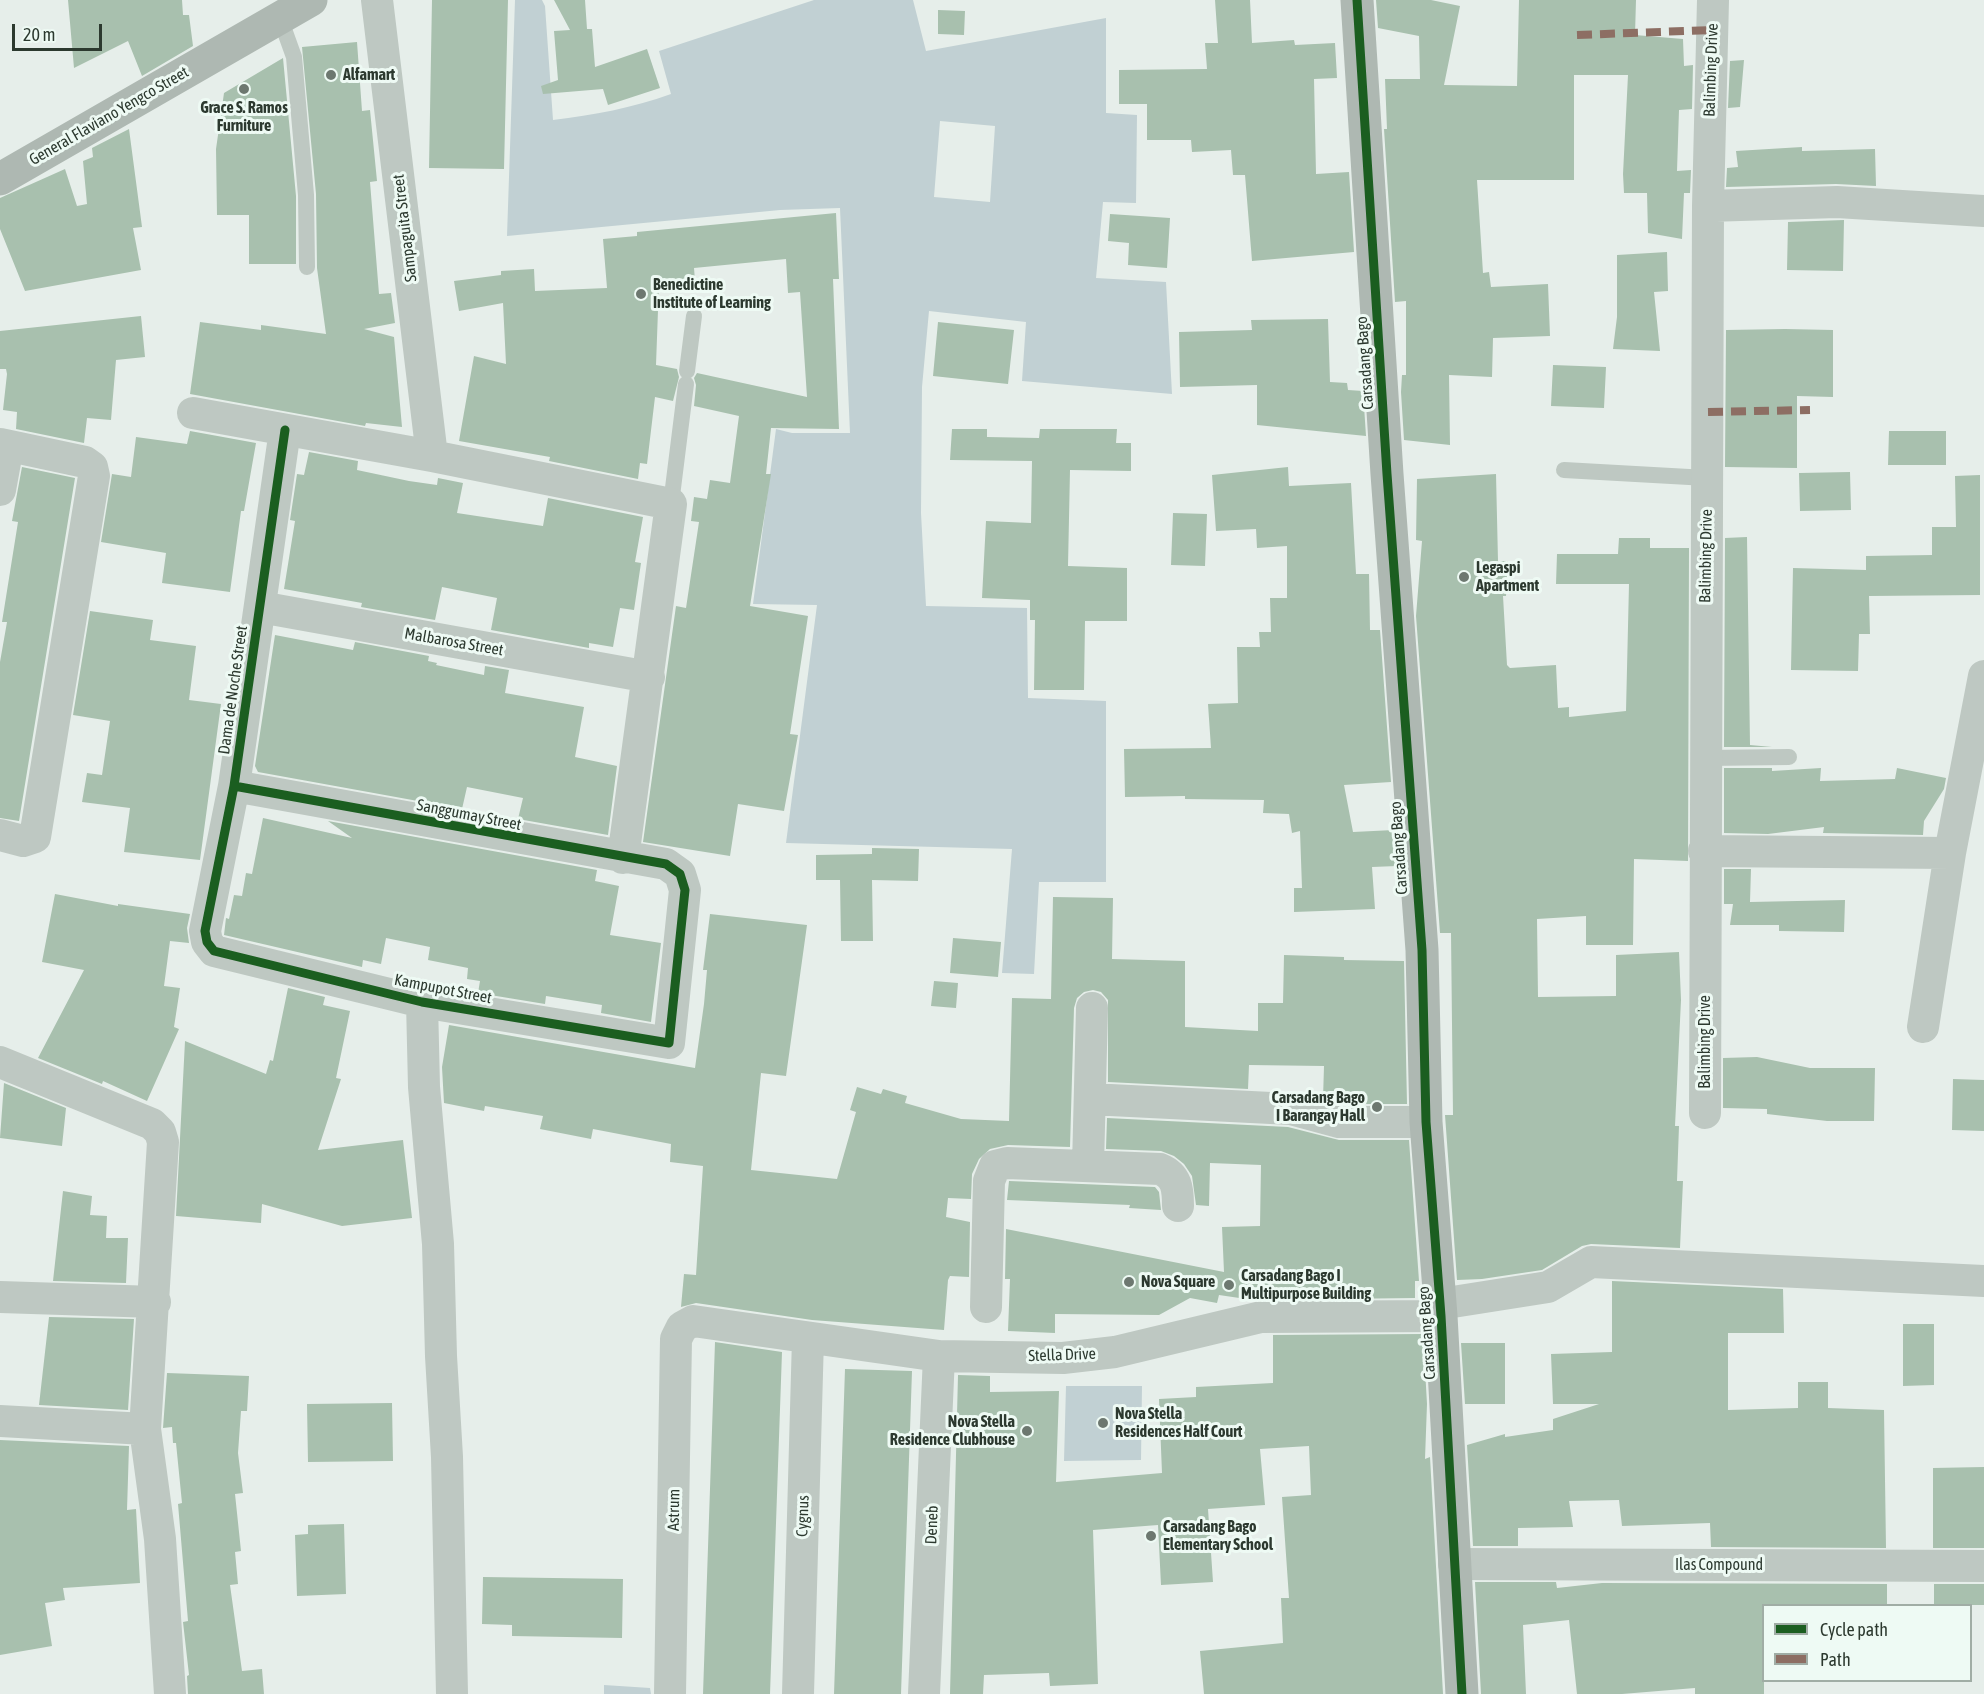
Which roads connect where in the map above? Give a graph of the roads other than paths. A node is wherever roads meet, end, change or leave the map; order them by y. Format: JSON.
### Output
{"nodes":[{"id":1,"x":377,"y":0,"type":"edge"},
{"id":2,"x":1357,"y":0,"type":"edge"},
{"id":3,"x":1713,"y":0,"type":"edge"},
{"id":4,"x":295,"y":7,"type":"edge"},
{"id":5,"x":0,"y":179,"type":"edge"},
{"id":6,"x":1708,"y":206,"type":"junction"},
{"id":7,"x":1984,"y":211,"type":"edge"},
{"id":8,"x":307,"y":267,"type":"dead end"},
{"id":9,"x":694,"y":316,"type":"dead end"},
{"id":10,"x":193,"y":412,"type":"dead end"},
{"id":11,"x":285,"y":430,"type":"junction"},
{"id":12,"x":4,"y":445,"type":"edge"},
{"id":13,"x":432,"y":456,"type":"junction"},
{"id":14,"x":1564,"y":470,"type":"dead end"},
{"id":15,"x":1707,"y":478,"type":"junction"},
{"id":16,"x":0,"y":490,"type":"edge"},
{"id":17,"x":671,"y":504,"type":"junction"},
{"id":18,"x":260,"y":608,"type":"junction"},
{"id":19,"x":1984,"y":676,"type":"edge"},
{"id":20,"x":649,"y":677,"type":"junction"},
{"id":21,"x":1789,"y":757,"type":"dead end"},
{"id":22,"x":1706,"y":758,"type":"junction"},
{"id":23,"x":234,"y":786,"type":"junction"},
{"id":24,"x":0,"y":835,"type":"edge"},
{"id":25,"x":1704,"y":851,"type":"junction"},
{"id":26,"x":1950,"y":853,"type":"junction"},
{"id":27,"x":623,"y":858,"type":"junction"},
{"id":28,"x":214,"y":951,"type":"joint"},
{"id":29,"x":422,"y":1002,"type":"junction"},
{"id":30,"x":1092,"y":1008,"type":"dead end"},
{"id":31,"x":1923,"y":1027,"type":"dead end"},
{"id":32,"x":669,"y":1043,"type":"joint"},
{"id":33,"x":0,"y":1062,"type":"edge"},
{"id":34,"x":1090,"y":1099,"type":"junction"},
{"id":35,"x":1705,"y":1113,"type":"dead end"},
{"id":36,"x":1426,"y":1122,"type":"junction"},
{"id":37,"x":1088,"y":1166,"type":"junction"},
{"id":38,"x":1178,"y":1206,"type":"dead end"},
{"id":39,"x":1984,"y":1281,"type":"edge"},
{"id":40,"x":0,"y":1297,"type":"edge"},
{"id":41,"x":155,"y":1302,"type":"junction"},
{"id":42,"x":986,"y":1307,"type":"dead end"},
{"id":43,"x":1441,"y":1310,"type":"junction"},
{"id":44,"x":682,"y":1327,"type":"joint"},
{"id":45,"x":808,"y":1338,"type":"junction"},
{"id":46,"x":939,"y":1356,"type":"junction"},
{"id":47,"x":0,"y":1421,"type":"edge"},
{"id":48,"x":146,"y":1429,"type":"junction"},
{"id":49,"x":1454,"y":1564,"type":"junction"},
{"id":50,"x":1984,"y":1566,"type":"edge"},
{"id":51,"x":170,"y":1694,"type":"edge"},
{"id":52,"x":452,"y":1694,"type":"edge"},
{"id":53,"x":670,"y":1694,"type":"edge"},
{"id":54,"x":798,"y":1694,"type":"edge"},
{"id":55,"x":924,"y":1694,"type":"edge"},
{"id":56,"x":1462,"y":1694,"type":"edge"}],
"edges":[{"from":1,"to":13,"type":"street","name":"Sampaguita Street"},
{"from":2,"to":36,"type":"street","name":"Carsadang Bago"},
{"from":3,"to":6,"type":"street","name":"Balimbing Drive"},
{"from":4,"to":5,"type":"street","name":"General Flaviano Yengco Street"},
{"from":4,"to":8,"type":"lane"},
{"from":6,"to":7,"type":"street"},
{"from":6,"to":15,"type":"street","name":"Balimbing Drive"},
{"from":9,"to":17,"type":"lane"},
{"from":10,"to":11,"type":"street"},
{"from":11,"to":13,"type":"street"},
{"from":11,"to":18,"type":"street","name":"Dama de Noche Street"},
{"from":12,"to":16,"type":"street"},
{"from":12,"to":24,"type":"street"},
{"from":13,"to":17,"type":"street"},
{"from":14,"to":15,"type":"lane"},
{"from":15,"to":22,"type":"street","name":"Balimbing Drive"},
{"from":17,"to":20,"type":"street"},
{"from":18,"to":20,"type":"street","name":"Malbarosa Street"},
{"from":18,"to":23,"type":"street","name":"Dama de Noche Street"},
{"from":19,"to":26,"type":"street"},
{"from":20,"to":27,"type":"street"},
{"from":21,"to":22,"type":"lane"},
{"from":22,"to":25,"type":"street","name":"Balimbing Drive"},
{"from":23,"to":27,"type":"street","name":"Sanggumay Street"},
{"from":23,"to":28,"type":"street","name":"Dama de Noche Street"},
{"from":25,"to":26,"type":"street"},
{"from":25,"to":35,"type":"street","name":"Balimbing Drive"},
{"from":26,"to":31,"type":"street"},
{"from":27,"to":32,"type":"street","name":"Sanggumay Street"},
{"from":28,"to":29,"type":"street","name":"Kampupot Street"},
{"from":29,"to":32,"type":"street","name":"Kampupot Street"},
{"from":29,"to":52,"type":"street"},
{"from":30,"to":34,"type":"street"},
{"from":33,"to":41,"type":"street"},
{"from":34,"to":36,"type":"street"},
{"from":34,"to":37,"type":"street"},
{"from":36,"to":43,"type":"street","name":"Carsadang Bago"},
{"from":37,"to":38,"type":"street"},
{"from":37,"to":42,"type":"street"},
{"from":39,"to":43,"type":"street","name":"Stella Drive"},
{"from":40,"to":41,"type":"street"},
{"from":41,"to":48,"type":"street"},
{"from":43,"to":46,"type":"street","name":"Stella Drive"},
{"from":43,"to":49,"type":"street","name":"Carsadang Bago"},
{"from":44,"to":45,"type":"street","name":"Stella Drive"},
{"from":44,"to":53,"type":"street","name":"Astrum"},
{"from":45,"to":46,"type":"street","name":"Stella Drive"},
{"from":45,"to":54,"type":"street","name":"Cygnus"},
{"from":46,"to":55,"type":"street","name":"Deneb"},
{"from":47,"to":48,"type":"street"},
{"from":48,"to":51,"type":"street"},
{"from":49,"to":50,"type":"street","name":"Ilas Compound"},
{"from":49,"to":56,"type":"street","name":"Carsadang Bago"}]}
